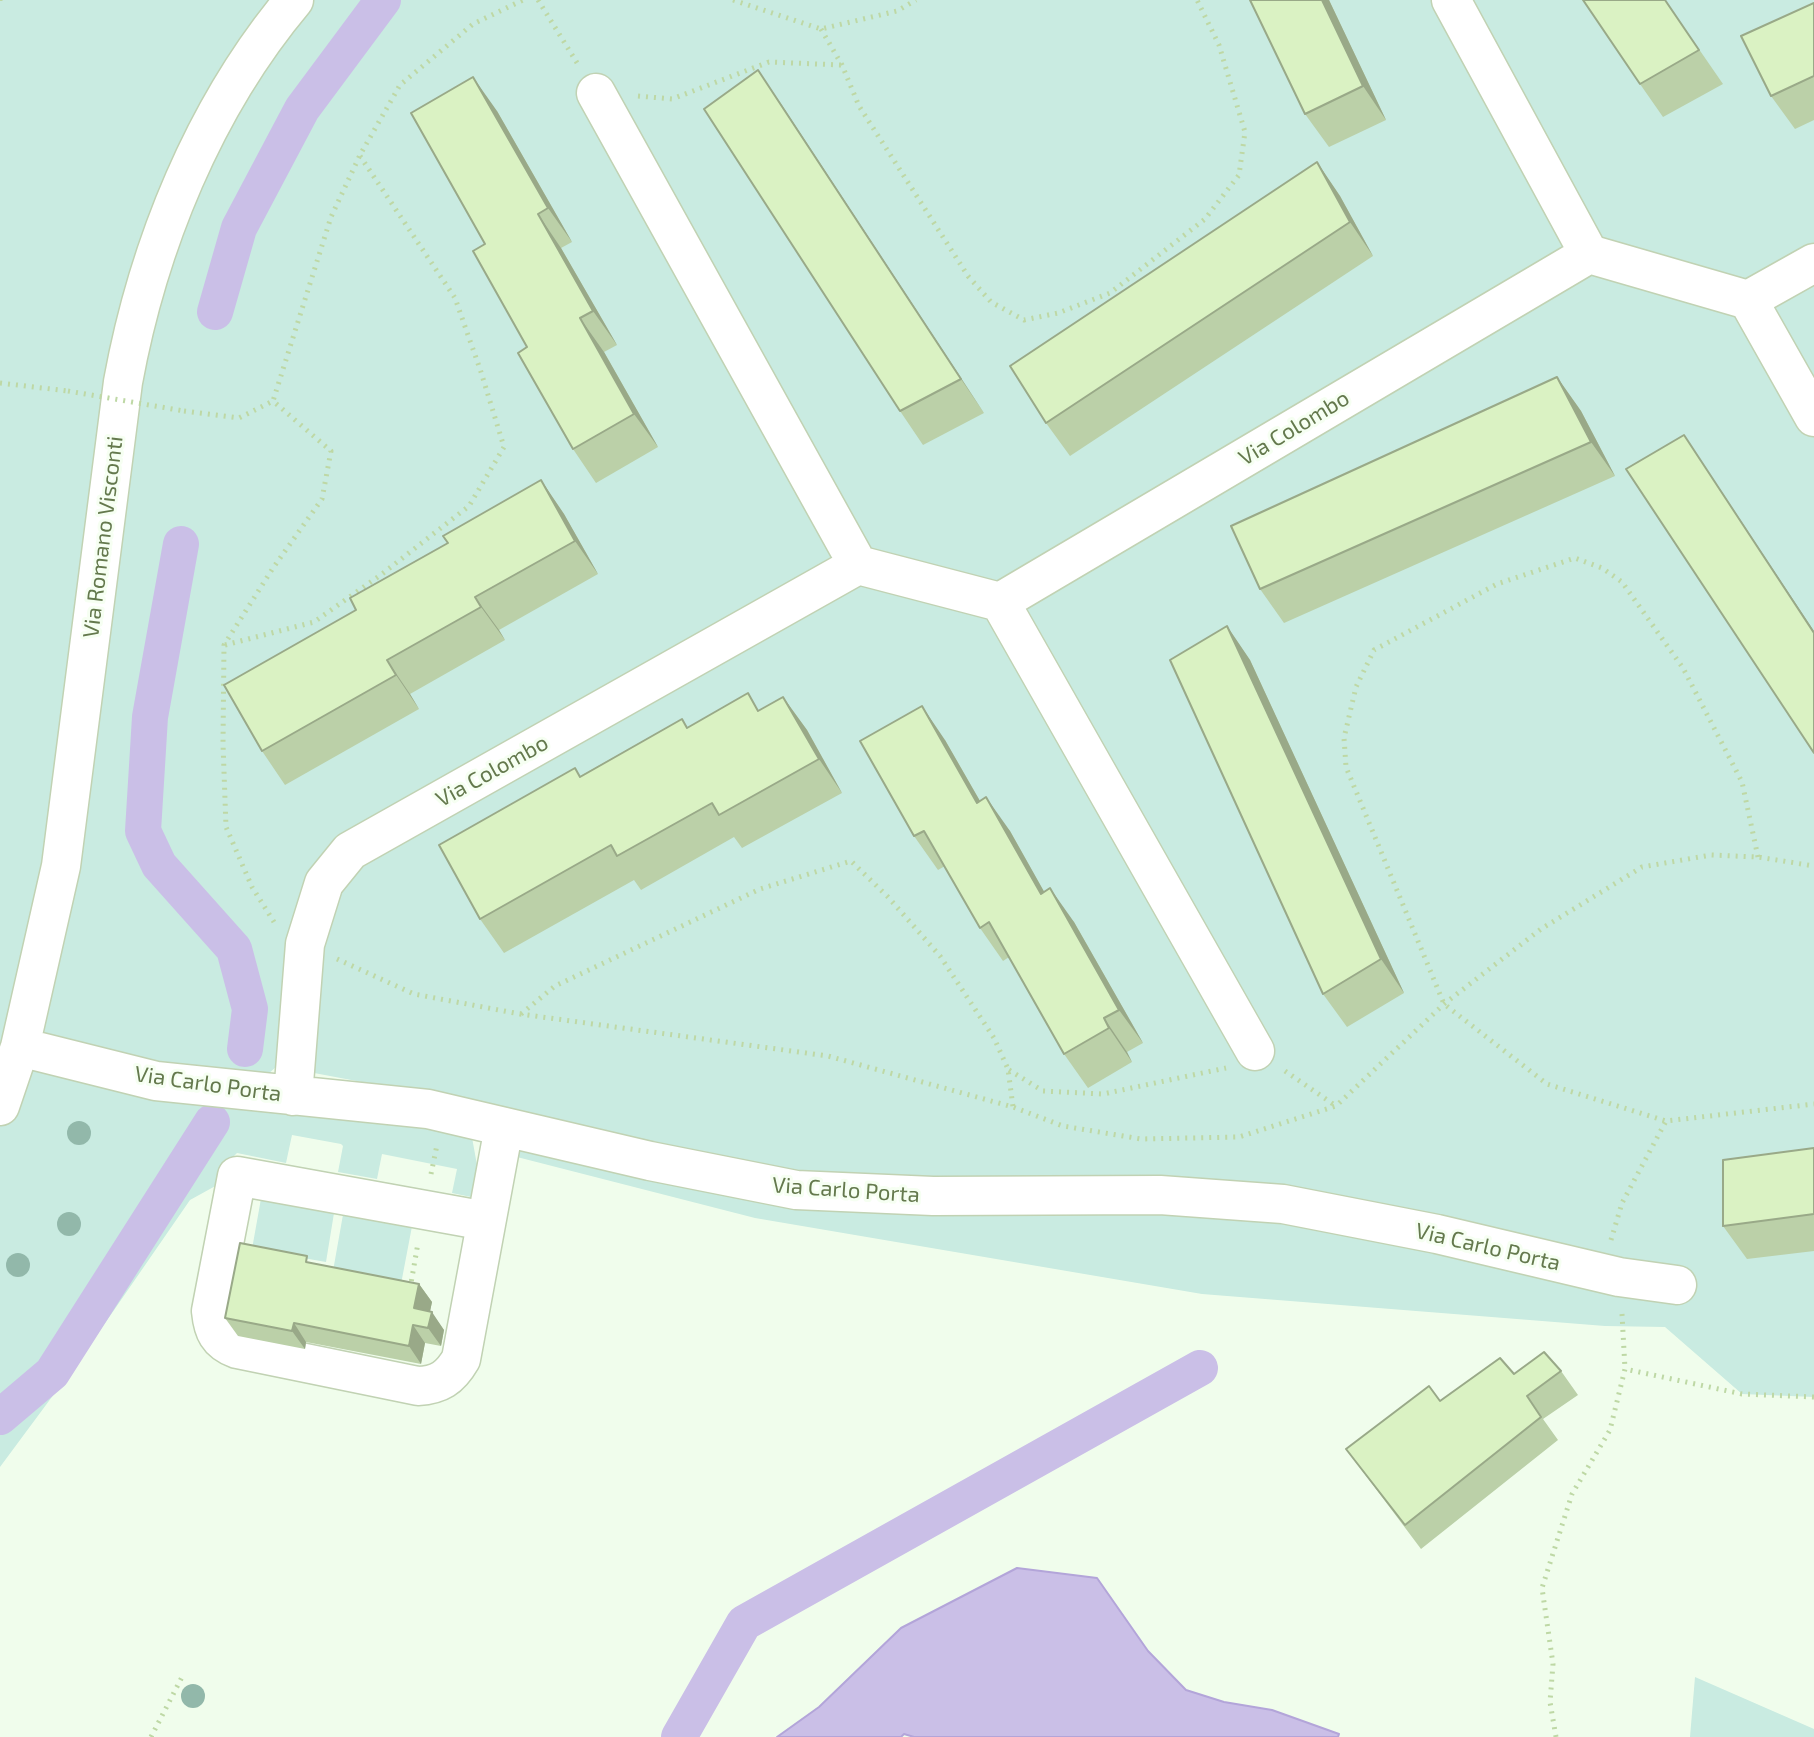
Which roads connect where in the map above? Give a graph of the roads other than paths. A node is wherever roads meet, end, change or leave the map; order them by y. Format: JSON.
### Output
{"nodes":[{"id":1,"x":294,"y":0,"type":"edge"},
{"id":2,"x":1451,"y":0,"type":"edge"},
{"id":3,"x":596,"y":93,"type":"road end"},
{"id":4,"x":1589,"y":254,"type":"junction"},
{"id":5,"x":1814,"y":263,"type":"edge"},
{"id":6,"x":1748,"y":300,"type":"junction"},
{"id":7,"x":1814,"y":417,"type":"edge"},
{"id":8,"x":858,"y":565,"type":"junction"},
{"id":9,"x":1000,"y":602,"type":"junction"},
{"id":10,"x":20,"y":1047,"type":"junction"},
{"id":11,"x":1255,"y":1051,"type":"road end"},
{"id":12,"x":293,"y":1096,"type":"junction"},
{"id":13,"x":0,"y":1106,"type":"edge"},
{"id":14,"x":504,"y":1127,"type":"junction"},
{"id":15,"x":486,"y":1221,"type":"junction"},
{"id":16,"x":1677,"y":1285,"type":"dead end"}],
"edges":[{"from":1,"to":10,"type":"street","name":"Via Romano Visconti"},
{"from":2,"to":4,"type":"street"},
{"from":3,"to":8,"type":"street"},
{"from":4,"to":6,"type":"street"},
{"from":4,"to":9,"type":"street","name":"Via Colombo"},
{"from":5,"to":6,"type":"street"},
{"from":6,"to":7,"type":"street"},
{"from":8,"to":9,"type":"street"},
{"from":8,"to":12,"type":"street","name":"Via Colombo"},
{"from":9,"to":11,"type":"street"},
{"from":10,"to":12,"type":"street","name":"Via Carlo Porta"},
{"from":10,"to":13,"type":"street","name":"Via Romano Visconti"},
{"from":12,"to":14,"type":"street","name":"Via Carlo Porta"},
{"from":14,"to":15,"type":"street"},
{"from":14,"to":16,"type":"street","name":"Via Carlo Porta"},
{"from":15,"to":15,"type":"street"}]}
